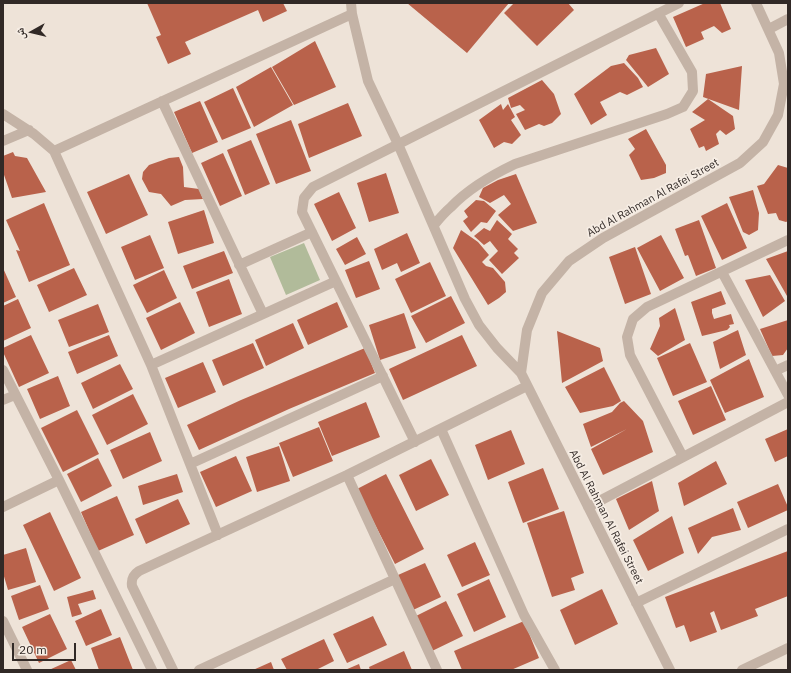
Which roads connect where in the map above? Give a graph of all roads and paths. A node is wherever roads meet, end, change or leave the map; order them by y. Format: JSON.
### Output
{"nodes":[{"id":1,"x":351,"y":3,"type":"edge"},
{"id":2,"x":679,"y":3,"type":"edge"},
{"id":3,"x":756,"y":3,"type":"edge"},
{"id":4,"x":658,"y":13,"type":"junction"},
{"id":5,"x":352,"y":14,"type":"junction"},
{"id":6,"x":788,"y":20,"type":"edge"},
{"id":7,"x":768,"y":29,"type":"junction"},
{"id":8,"x":162,"y":101,"type":"junction"},
{"id":9,"x":3,"y":114,"type":"edge"},
{"id":10,"x":29,"y":130,"type":"junction"},
{"id":11,"x":3,"y":141,"type":"edge"},
{"id":12,"x":398,"y":144,"type":"junction"},
{"id":13,"x":54,"y":151,"type":"junction"},
{"id":14,"x":434,"y":225,"type":"junction"},
{"id":15,"x":312,"y":232,"type":"junction"},
{"id":16,"x":788,"y":240,"type":"edge"},
{"id":17,"x":239,"y":265,"type":"junction"},
{"id":18,"x":722,"y":272,"type":"junction"},
{"id":19,"x":336,"y":281,"type":"junction"},
{"id":20,"x":263,"y":314,"type":"junction"},
{"id":21,"x":151,"y":365,"type":"junction"},
{"id":22,"x":788,"y":365,"type":"edge"},
{"id":23,"x":3,"y":370,"type":"edge"},
{"id":24,"x":775,"y":371,"type":"junction"},
{"id":25,"x":521,"y":373,"type":"junction"},
{"id":26,"x":383,"y":376,"type":"junction"},
{"id":27,"x":527,"y":386,"type":"junction"},
{"id":28,"x":16,"y":394,"type":"junction"},
{"id":29,"x":788,"y":395,"type":"edge"},
{"id":30,"x":3,"y":400,"type":"edge"},
{"id":31,"x":788,"y":402,"type":"edge"},
{"id":32,"x":441,"y":429,"type":"junction"},
{"id":33,"x":415,"y":442,"type":"junction"},
{"id":34,"x":683,"y":457,"type":"junction"},
{"id":35,"x":190,"y":464,"type":"junction"},
{"id":36,"x":347,"y":475,"type":"junction"},
{"id":37,"x":59,"y":480,"type":"junction"},
{"id":38,"x":3,"y":507,"type":"edge"},
{"id":39,"x":588,"y":507,"type":"junction"},
{"id":40,"x":788,"y":529,"type":"edge"},
{"id":41,"x":218,"y":535,"type":"junction"},
{"id":42,"x":395,"y":579,"type":"junction"},
{"id":43,"x":636,"y":603,"type":"junction"},
{"id":44,"x":3,"y":621,"type":"edge"},
{"id":45,"x":788,"y":648,"type":"edge"},
{"id":46,"x":27,"y":670,"type":"edge"},
{"id":47,"x":152,"y":670,"type":"edge"},
{"id":48,"x":173,"y":670,"type":"edge"},
{"id":49,"x":199,"y":670,"type":"edge"},
{"id":50,"x":436,"y":670,"type":"edge"},
{"id":51,"x":555,"y":670,"type":"edge"},
{"id":52,"x":670,"y":670,"type":"edge"},
{"id":53,"x":742,"y":670,"type":"edge"}],
"edges":[{"from":1,"to":5,"type":"street"},
{"from":2,"to":4,"type":"street"},
{"from":3,"to":7,"type":"street","name":"Abd Al Rahman Al Rafei Street"},
{"from":4,"to":12,"type":"street"},
{"from":4,"to":14,"type":"street"},
{"from":5,"to":8,"type":"street"},
{"from":5,"to":12,"type":"street"},
{"from":6,"to":7,"type":"street"},
{"from":7,"to":25,"type":"street","name":"Abd Al Rahman Al Rafei Street"},
{"from":8,"to":13,"type":"street"},
{"from":8,"to":17,"type":"street"},
{"from":9,"to":10,"type":"street"},
{"from":10,"to":11,"type":"street"},
{"from":10,"to":13,"type":"street"},
{"from":12,"to":14,"type":"street"},
{"from":12,"to":15,"type":"street"},
{"from":13,"to":21,"type":"street"},
{"from":14,"to":25,"type":"street"},
{"from":15,"to":17,"type":"street"},
{"from":15,"to":19,"type":"street"},
{"from":16,"to":18,"type":"street"},
{"from":17,"to":20,"type":"street"},
{"from":18,"to":24,"type":"street"},
{"from":18,"to":34,"type":"street"},
{"from":19,"to":20,"type":"street"},
{"from":19,"to":26,"type":"street"},
{"from":20,"to":21,"type":"street"},
{"from":21,"to":35,"type":"street"},
{"from":22,"to":24,"type":"street"},
{"from":23,"to":28,"type":"street"},
{"from":24,"to":29,"type":"street"},
{"from":25,"to":27,"type":"street","name":"Abd Al Rahman Al Rafei Street"},
{"from":26,"to":33,"type":"street"},
{"from":26,"to":35,"type":"street"},
{"from":27,"to":32,"type":"street"},
{"from":27,"to":39,"type":"street","name":"Abd Al Rahman Al Rafei Street"},
{"from":28,"to":30,"type":"street"},
{"from":28,"to":37,"type":"street"},
{"from":31,"to":34,"type":"street"},
{"from":32,"to":33,"type":"street"},
{"from":32,"to":51,"type":"street"},
{"from":33,"to":36,"type":"street"},
{"from":34,"to":39,"type":"street"},
{"from":35,"to":41,"type":"street"},
{"from":36,"to":41,"type":"street"},
{"from":36,"to":42,"type":"street"},
{"from":37,"to":38,"type":"street"},
{"from":37,"to":47,"type":"street"},
{"from":39,"to":43,"type":"street","name":"Abd Al Rahman Al Rafei Street"},
{"from":40,"to":43,"type":"street"},
{"from":41,"to":48,"type":"street"},
{"from":42,"to":49,"type":"street"},
{"from":42,"to":50,"type":"street"},
{"from":43,"to":52,"type":"street","name":"Abd Al Rahman Al Rafei Street"},
{"from":44,"to":46,"type":"street"},
{"from":45,"to":53,"type":"street"}]}
